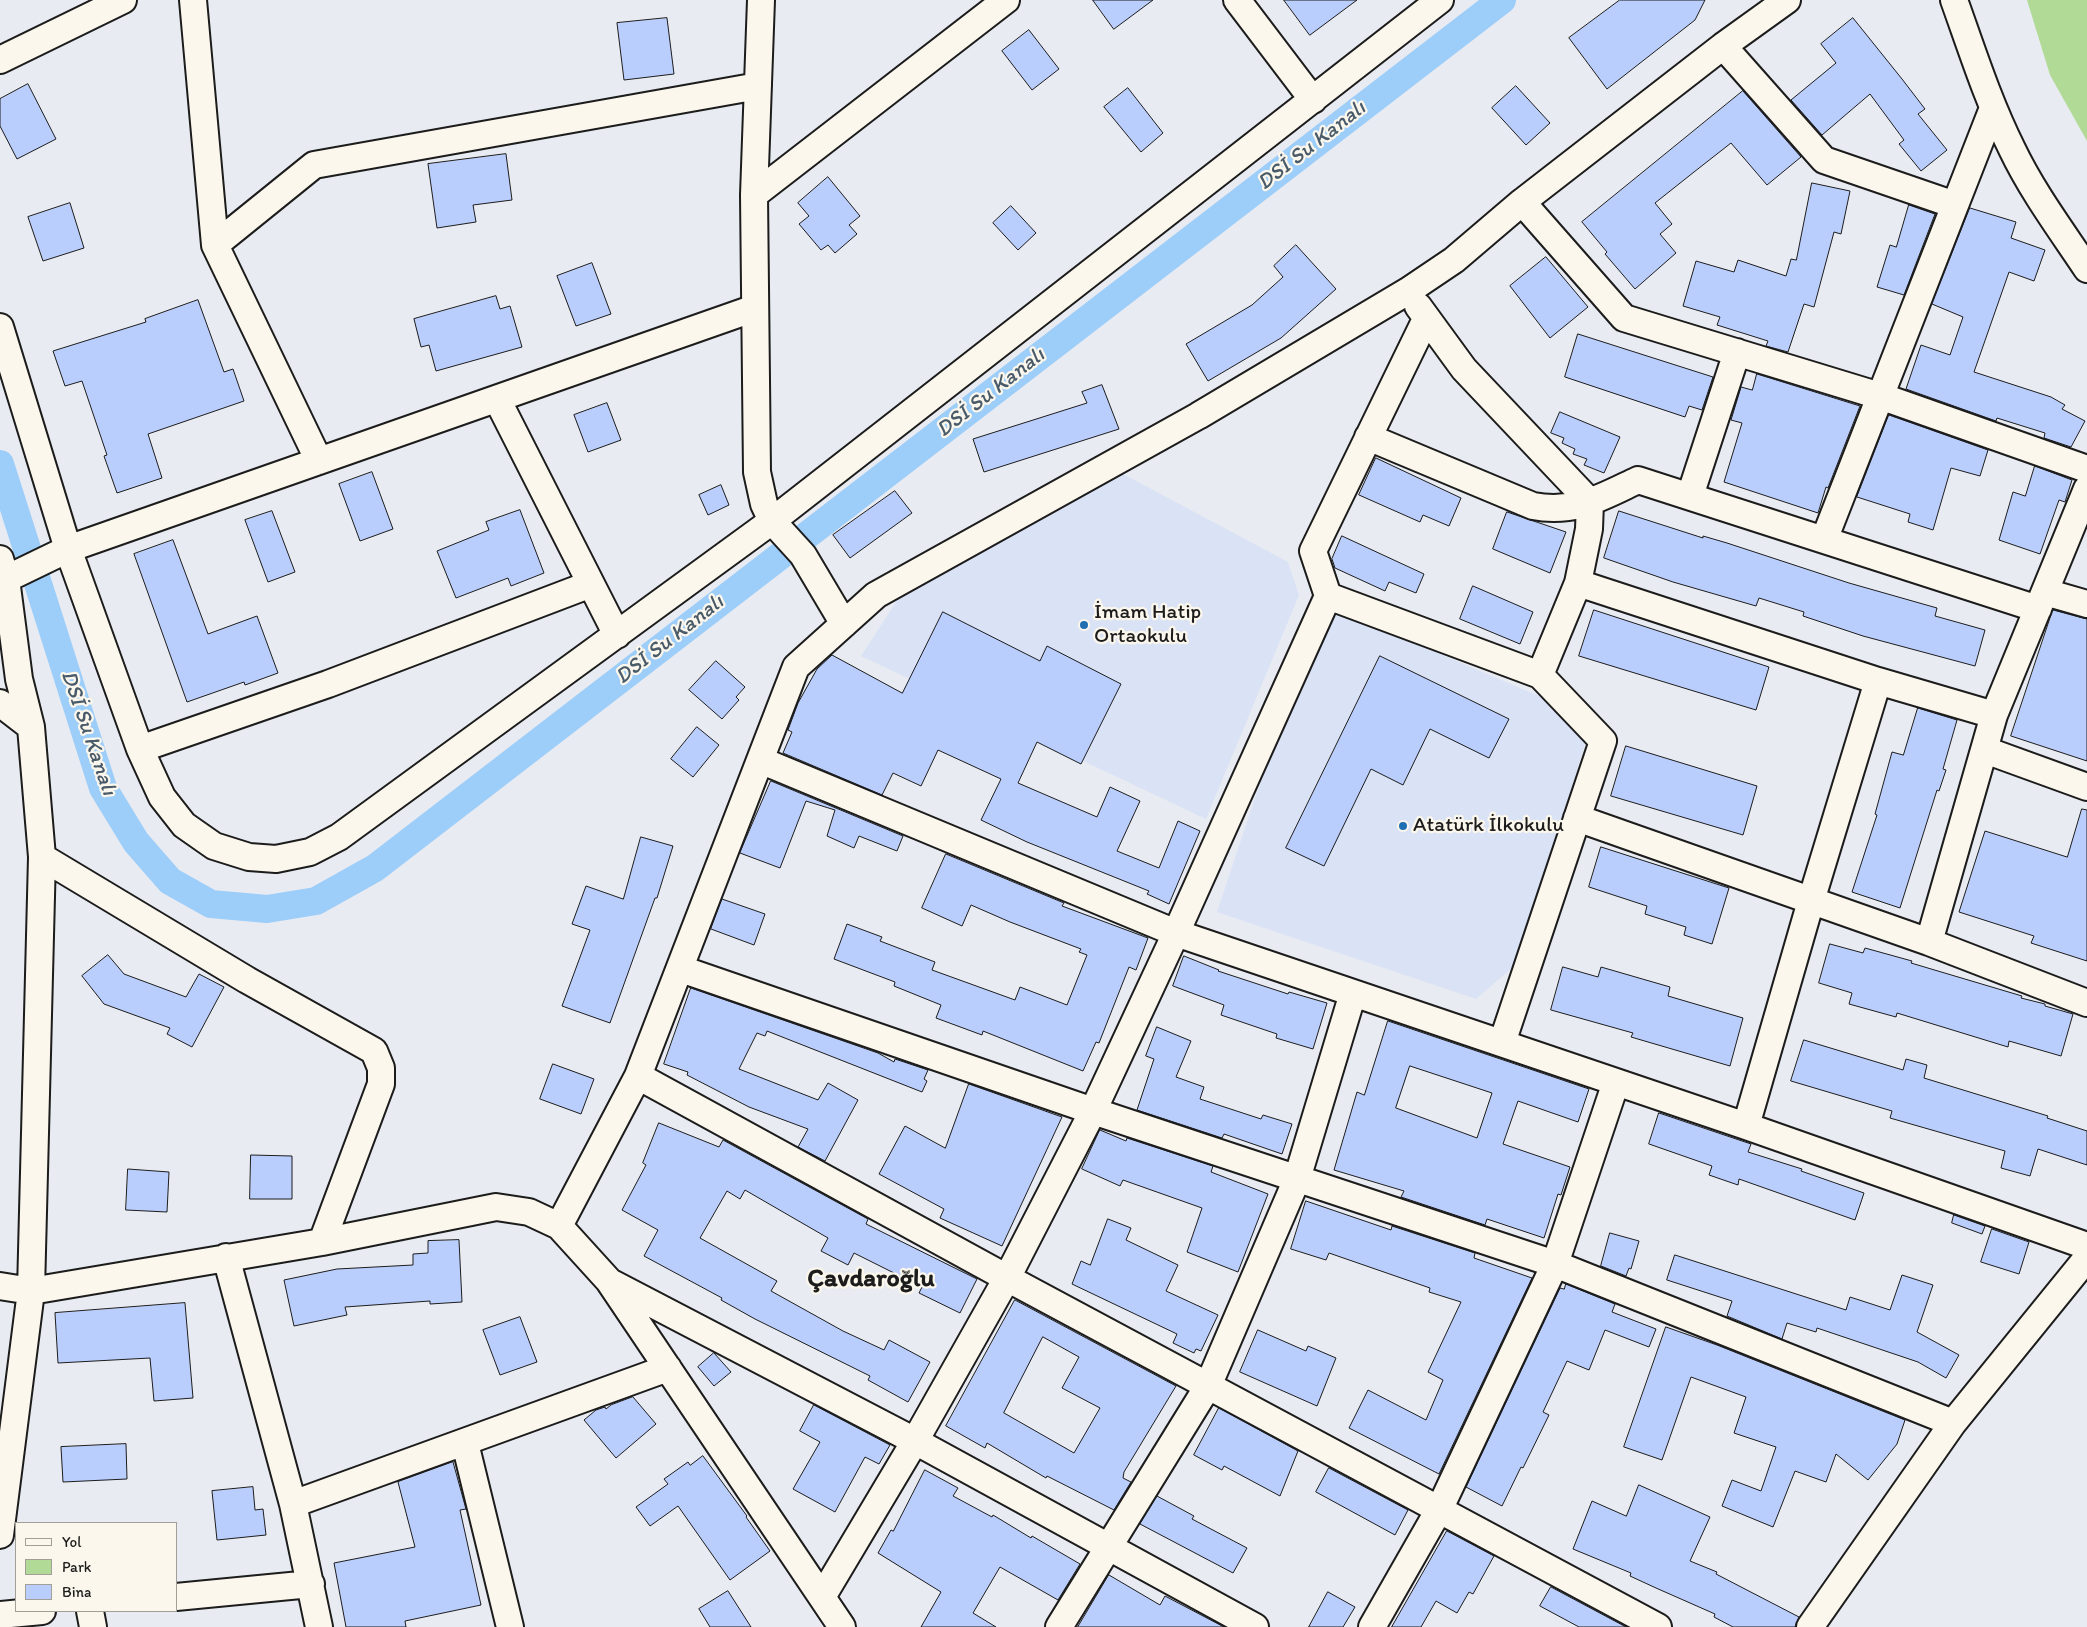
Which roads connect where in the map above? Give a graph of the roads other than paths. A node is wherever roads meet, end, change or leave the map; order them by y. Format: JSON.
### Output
{"nodes":[{"id":1,"x":123,"y":0,"type":"edge"},
{"id":2,"x":193,"y":0,"type":"edge"},
{"id":3,"x":761,"y":0,"type":"edge"},
{"id":4,"x":1006,"y":0,"type":"edge"},
{"id":5,"x":1237,"y":0,"type":"edge"},
{"id":6,"x":1440,"y":0,"type":"edge"},
{"id":7,"x":1787,"y":0,"type":"edge"},
{"id":8,"x":1954,"y":0,"type":"edge"},
{"id":9,"x":1723,"y":46,"type":"junction"},
{"id":10,"x":0,"y":60,"type":"edge"},
{"id":11,"x":758,"y":86,"type":"junction"},
{"id":12,"x":1313,"y":100,"type":"junction"},
{"id":13,"x":1993,"y":108,"type":"junction"},
{"id":14,"x":754,"y":195,"type":"junction"},
{"id":15,"x":1522,"y":202,"type":"junction"},
{"id":16,"x":1955,"y":206,"type":"junction"},
{"id":17,"x":215,"y":245,"type":"junction"},
{"id":18,"x":2087,"y":269,"type":"edge"},
{"id":19,"x":1408,"y":291,"type":"junction"},
{"id":20,"x":755,"y":308,"type":"junction"},
{"id":21,"x":1426,"y":319,"type":"junction"},
{"id":22,"x":0,"y":327,"type":"edge"},
{"id":23,"x":1737,"y":352,"type":"junction"},
{"id":24,"x":1880,"y":396,"type":"junction"},
{"id":25,"x":497,"y":398,"type":"junction"},
{"id":26,"x":1368,"y":437,"type":"junction"},
{"id":27,"x":319,"y":461,"type":"junction"},
{"id":28,"x":2087,"y":469,"type":"edge"},
{"id":29,"x":2087,"y":489,"type":"edge"},
{"id":30,"x":1690,"y":496,"type":"junction"},
{"id":31,"x":1590,"y":502,"type":"junction"},
{"id":32,"x":772,"y":521,"type":"junction"},
{"id":33,"x":1824,"y":540,"type":"junction"},
{"id":34,"x":68,"y":549,"type":"junction"},
{"id":35,"x":2,"y":576,"type":"edge"},
{"id":36,"x":1578,"y":583,"type":"junction"},
{"id":37,"x":591,"y":584,"type":"junction"},
{"id":38,"x":1328,"y":596,"type":"junction"},
{"id":39,"x":2042,"y":600,"type":"junction"},
{"id":40,"x":2087,"y":604,"type":"edge"},
{"id":41,"x":844,"y":624,"type":"junction"},
{"id":42,"x":617,"y":635,"type":"junction"},
{"id":43,"x":1540,"y":675,"type":"junction"},
{"id":44,"x":1878,"y":681,"type":"junction"},
{"id":45,"x":0,"y":703,"type":"edge"},
{"id":46,"x":1994,"y":715,"type":"junction"},
{"id":47,"x":31,"y":727,"type":"junction"},
{"id":48,"x":140,"y":749,"type":"junction"},
{"id":49,"x":1984,"y":750,"type":"junction"},
{"id":50,"x":760,"y":760,"type":"junction"},
{"id":51,"x":2087,"y":787,"type":"edge"},
{"id":52,"x":1577,"y":818,"type":"junction"},
{"id":53,"x":42,"y":857,"type":"junction"},
{"id":54,"x":1811,"y":900,"type":"junction"},
{"id":55,"x":1176,"y":933,"type":"junction"},
{"id":56,"x":1929,"y":942,"type":"junction"},
{"id":57,"x":681,"y":970,"type":"junction"},
{"id":58,"x":1353,"y":993,"type":"junction"},
{"id":59,"x":2087,"y":1004,"type":"edge"},
{"id":60,"x":1502,"y":1043,"type":"junction"},
{"id":61,"x":638,"y":1076,"type":"junction"},
{"id":62,"x":1616,"y":1082,"type":"junction"},
{"id":63,"x":1093,"y":1111,"type":"junction"},
{"id":64,"x":1746,"y":1126,"type":"junction"},
{"id":65,"x":1297,"y":1179,"type":"junction"},
{"id":66,"x":559,"y":1226,"type":"junction"},
{"id":67,"x":322,"y":1242,"type":"junction"},
{"id":68,"x":2087,"y":1246,"type":"edge"},
{"id":69,"x":226,"y":1257,"type":"junction"},
{"id":70,"x":2087,"y":1258,"type":"edge"},
{"id":71,"x":1555,"y":1264,"type":"junction"},
{"id":72,"x":1007,"y":1278,"type":"junction"},
{"id":73,"x":609,"y":1281,"type":"junction"},
{"id":74,"x":0,"y":1286,"type":"edge"},
{"id":75,"x":31,"y":1290,"type":"junction"},
{"id":76,"x":668,"y":1368,"type":"junction"},
{"id":77,"x":1208,"y":1386,"type":"junction"},
{"id":78,"x":1953,"y":1423,"type":"junction"},
{"id":79,"x":915,"y":1441,"type":"junction"},
{"id":80,"x":465,"y":1443,"type":"junction"},
{"id":81,"x":293,"y":1504,"type":"junction"},
{"id":82,"x":1440,"y":1508,"type":"junction"},
{"id":83,"x":0,"y":1535,"type":"edge"},
{"id":84,"x":1109,"y":1547,"type":"junction"},
{"id":85,"x":311,"y":1584,"type":"junction"},
{"id":86,"x":822,"y":1597,"type":"junction"},
{"id":87,"x":178,"y":1598,"type":"edge"},
{"id":88,"x":32,"y":1612,"type":"edge"},
{"id":89,"x":90,"y":1612,"type":"edge"},
{"id":90,"x":0,"y":1615,"type":"edge"},
{"id":91,"x":93,"y":1627,"type":"edge"},
{"id":92,"x":319,"y":1627,"type":"edge"},
{"id":93,"x":510,"y":1627,"type":"edge"},
{"id":94,"x":842,"y":1627,"type":"edge"},
{"id":95,"x":1059,"y":1627,"type":"edge"},
{"id":96,"x":1255,"y":1627,"type":"edge"},
{"id":97,"x":1372,"y":1627,"type":"edge"},
{"id":98,"x":1658,"y":1627,"type":"edge"},
{"id":99,"x":1810,"y":1627,"type":"edge"}],
"edges":[{"from":1,"to":10,"type":"street"},
{"from":2,"to":17,"type":"street"},
{"from":3,"to":11,"type":"street"},
{"from":4,"to":14,"type":"street"},
{"from":5,"to":12,"type":"street"},
{"from":6,"to":12,"type":"street"},
{"from":7,"to":9,"type":"street"},
{"from":8,"to":13,"type":"street"},
{"from":9,"to":15,"type":"street"},
{"from":9,"to":16,"type":"street"},
{"from":11,"to":14,"type":"street"},
{"from":11,"to":17,"type":"street"},
{"from":12,"to":32,"type":"street"},
{"from":13,"to":16,"type":"street"},
{"from":13,"to":18,"type":"street"},
{"from":14,"to":20,"type":"street"},
{"from":15,"to":19,"type":"street"},
{"from":15,"to":23,"type":"street"},
{"from":16,"to":24,"type":"street"},
{"from":17,"to":27,"type":"street"},
{"from":19,"to":21,"type":"street"},
{"from":19,"to":41,"type":"street"},
{"from":20,"to":25,"type":"street"},
{"from":20,"to":32,"type":"street"},
{"from":21,"to":26,"type":"street"},
{"from":21,"to":31,"type":"street"},
{"from":22,"to":34,"type":"street"},
{"from":23,"to":24,"type":"street"},
{"from":23,"to":30,"type":"street"},
{"from":24,"to":28,"type":"street"},
{"from":24,"to":33,"type":"street"},
{"from":25,"to":27,"type":"street"},
{"from":25,"to":37,"type":"street"},
{"from":26,"to":31,"type":"street"},
{"from":26,"to":38,"type":"street"},
{"from":27,"to":34,"type":"street"},
{"from":29,"to":39,"type":"street"},
{"from":30,"to":31,"type":"street"},
{"from":30,"to":33,"type":"street"},
{"from":31,"to":36,"type":"street"},
{"from":32,"to":41,"type":"street"},
{"from":32,"to":42,"type":"street"},
{"from":33,"to":39,"type":"street"},
{"from":34,"to":35,"type":"street"},
{"from":34,"to":48,"type":"street"},
{"from":35,"to":47,"type":"street"},
{"from":36,"to":43,"type":"street"},
{"from":36,"to":44,"type":"street"},
{"from":37,"to":42,"type":"street"},
{"from":37,"to":48,"type":"street"},
{"from":38,"to":43,"type":"street"},
{"from":38,"to":55,"type":"street"},
{"from":39,"to":40,"type":"street"},
{"from":39,"to":46,"type":"street"},
{"from":41,"to":50,"type":"street"},
{"from":42,"to":48,"type":"street"},
{"from":43,"to":52,"type":"street"},
{"from":44,"to":46,"type":"street"},
{"from":44,"to":54,"type":"street"},
{"from":45,"to":47,"type":"street"},
{"from":46,"to":49,"type":"street"},
{"from":47,"to":53,"type":"street"},
{"from":49,"to":51,"type":"street"},
{"from":49,"to":56,"type":"street"},
{"from":50,"to":55,"type":"street"},
{"from":50,"to":57,"type":"street"},
{"from":52,"to":54,"type":"street"},
{"from":52,"to":60,"type":"street"},
{"from":53,"to":67,"type":"street"},
{"from":53,"to":75,"type":"street"},
{"from":54,"to":56,"type":"street"},
{"from":54,"to":64,"type":"street"},
{"from":55,"to":58,"type":"street"},
{"from":55,"to":63,"type":"street"},
{"from":56,"to":59,"type":"street"},
{"from":57,"to":61,"type":"street"},
{"from":57,"to":63,"type":"street"},
{"from":58,"to":60,"type":"street"},
{"from":58,"to":65,"type":"street"},
{"from":60,"to":62,"type":"street"},
{"from":61,"to":66,"type":"street"},
{"from":61,"to":72,"type":"street"},
{"from":62,"to":64,"type":"street"},
{"from":62,"to":71,"type":"street"},
{"from":63,"to":65,"type":"street"},
{"from":63,"to":72,"type":"street"},
{"from":64,"to":68,"type":"street"},
{"from":65,"to":71,"type":"street"},
{"from":65,"to":77,"type":"street"},
{"from":66,"to":67,"type":"street"},
{"from":66,"to":73,"type":"street"},
{"from":67,"to":69,"type":"street"},
{"from":69,"to":75,"type":"street"},
{"from":69,"to":81,"type":"street"},
{"from":70,"to":78,"type":"street"},
{"from":71,"to":78,"type":"street"},
{"from":71,"to":82,"type":"street"},
{"from":72,"to":77,"type":"street"},
{"from":72,"to":79,"type":"street"},
{"from":73,"to":76,"type":"street"},
{"from":73,"to":79,"type":"street"},
{"from":74,"to":75,"type":"street"},
{"from":75,"to":83,"type":"street"},
{"from":76,"to":80,"type":"street"},
{"from":76,"to":86,"type":"street"},
{"from":77,"to":82,"type":"street"},
{"from":77,"to":84,"type":"street"},
{"from":78,"to":99,"type":"street"},
{"from":79,"to":84,"type":"street"},
{"from":79,"to":86,"type":"street"},
{"from":80,"to":81,"type":"street"},
{"from":80,"to":93,"type":"street"},
{"from":81,"to":85,"type":"street"},
{"from":82,"to":97,"type":"street"},
{"from":82,"to":98,"type":"street"},
{"from":84,"to":95,"type":"street"},
{"from":84,"to":96,"type":"street"},
{"from":85,"to":87,"type":"street"},
{"from":85,"to":92,"type":"street"},
{"from":86,"to":94,"type":"street"},
{"from":88,"to":90,"type":"street"},
{"from":89,"to":91,"type":"street"}]}
